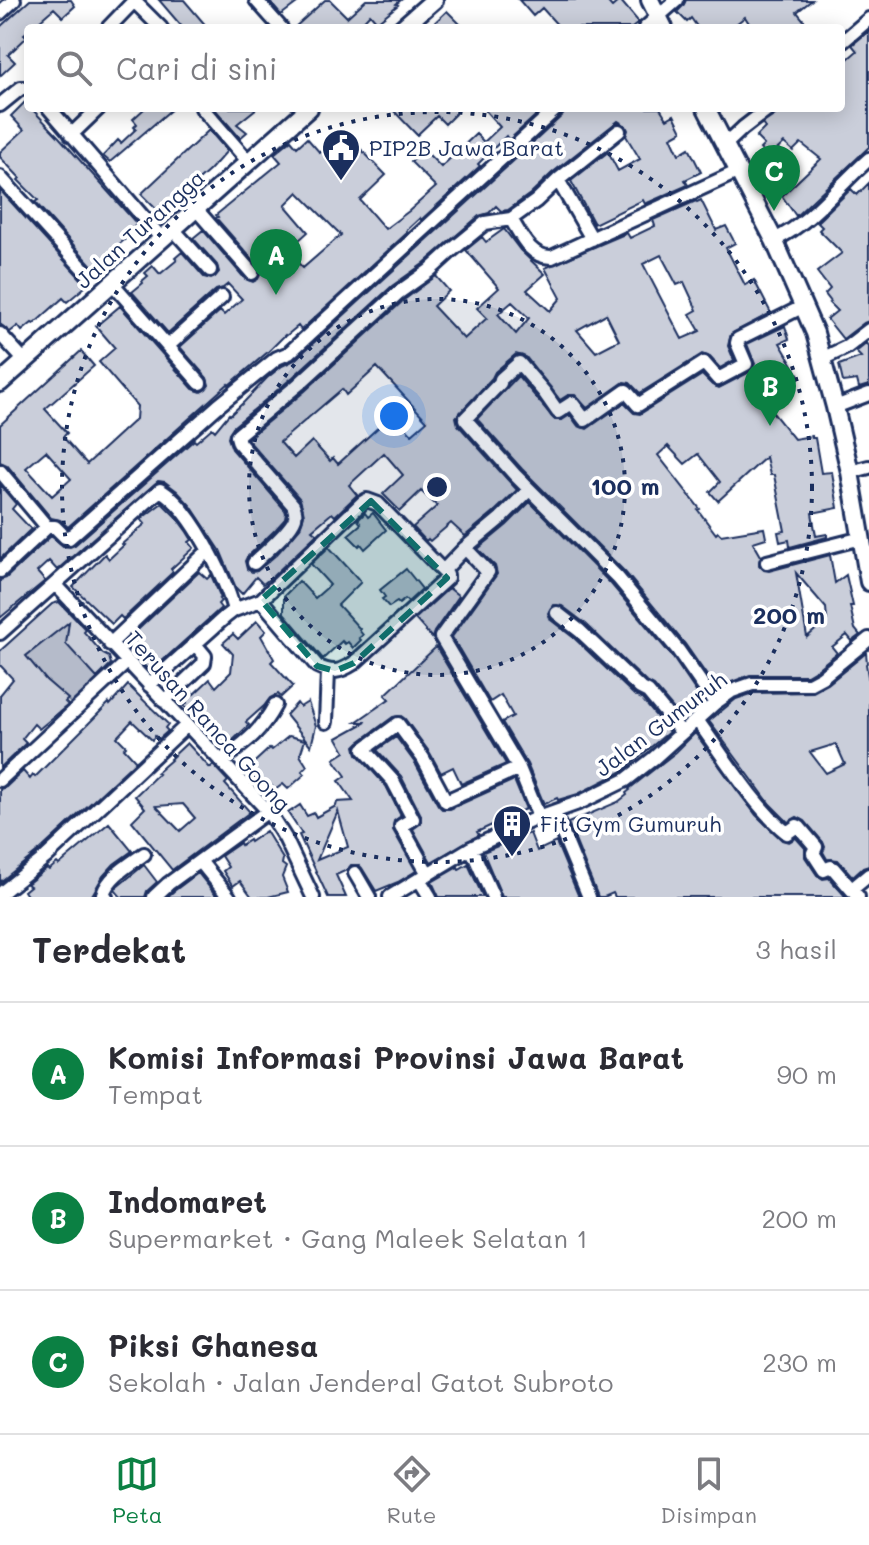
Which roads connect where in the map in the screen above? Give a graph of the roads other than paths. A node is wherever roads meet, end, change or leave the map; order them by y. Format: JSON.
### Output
{"nodes":[{"id":1,"x":14,"y":0,"type":"edge"},
{"id":2,"x":256,"y":0,"type":"edge"},
{"id":3,"x":434,"y":0,"type":"edge"},
{"id":4,"x":650,"y":0,"type":"edge"},
{"id":5,"x":677,"y":0,"type":"edge"},
{"id":6,"x":0,"y":13,"type":"edge"},
{"id":7,"x":869,"y":19,"type":"edge"},
{"id":8,"x":112,"y":24,"type":"edge"},
{"id":9,"x":157,"y":24,"type":"edge"},
{"id":10,"x":277,"y":24,"type":"edge"},
{"id":11,"x":407,"y":24,"type":"edge"},
{"id":12,"x":656,"y":24,"type":"edge"},
{"id":13,"x":845,"y":40,"type":"edge"},
{"id":14,"x":24,"y":88,"type":"edge"},
{"id":15,"x":0,"y":105,"type":"edge"},
{"id":16,"x":52,"y":112,"type":"edge"},
{"id":17,"x":95,"y":112,"type":"edge"},
{"id":18,"x":205,"y":112,"type":"edge"},
{"id":19,"x":304,"y":112,"type":"edge"},
{"id":20,"x":553,"y":112,"type":"edge"},
{"id":21,"x":708,"y":112,"type":"edge"},
{"id":22,"x":764,"y":112,"type":"edge"},
{"id":23,"x":619,"y":131,"type":"dead end"},
{"id":24,"x":71,"y":135,"type":"junction"},
{"id":25,"x":726,"y":144,"type":"junction"},
{"id":26,"x":869,"y":159,"type":"edge"},
{"id":27,"x":248,"y":161,"type":"junction"},
{"id":28,"x":739,"y":171,"type":"junction"},
{"id":29,"x":0,"y":177,"type":"edge"},
{"id":30,"x":558,"y":180,"type":"junction"},
{"id":31,"x":196,"y":209,"type":"junction"},
{"id":32,"x":511,"y":219,"type":"junction"},
{"id":33,"x":168,"y":234,"type":"junction"},
{"id":34,"x":592,"y":239,"type":"junction"},
{"id":35,"x":774,"y":240,"type":"junction"},
{"id":36,"x":210,"y":270,"type":"dead end"},
{"id":37,"x":252,"y":273,"type":"dead end"},
{"id":38,"x":88,"y":274,"type":"dead end"},
{"id":39,"x":112,"y":283,"type":"junction"},
{"id":40,"x":222,"y":297,"type":"dead end"},
{"id":41,"x":804,"y":306,"type":"junction"},
{"id":42,"x":869,"y":330,"type":"edge"},
{"id":43,"x":0,"y":334,"type":"edge"},
{"id":44,"x":168,"y":346,"type":"junction"},
{"id":45,"x":829,"y":356,"type":"junction"},
{"id":46,"x":25,"y":361,"type":"junction"},
{"id":47,"x":0,"y":383,"type":"edge"},
{"id":48,"x":200,"y":383,"type":"dead end"},
{"id":49,"x":869,"y":394,"type":"edge"},
{"id":50,"x":835,"y":407,"type":"junction"},
{"id":51,"x":869,"y":467,"type":"edge"},
{"id":52,"x":0,"y":471,"type":"edge"},
{"id":53,"x":850,"y":472,"type":"junction"},
{"id":54,"x":529,"y":490,"type":"junction"},
{"id":55,"x":47,"y":527,"type":"junction"},
{"id":56,"x":862,"y":538,"type":"junction"},
{"id":57,"x":465,"y":548,"type":"junction"},
{"id":58,"x":209,"y":550,"type":"junction"},
{"id":59,"x":767,"y":562,"type":"dead end"},
{"id":60,"x":254,"y":563,"type":"dead end"},
{"id":61,"x":3,"y":564,"type":"edge"},
{"id":62,"x":443,"y":571,"type":"junction"},
{"id":63,"x":869,"y":582,"type":"edge"},
{"id":64,"x":55,"y":584,"type":"junction"},
{"id":65,"x":261,"y":600,"type":"junction"},
{"id":66,"x":234,"y":610,"type":"junction"},
{"id":67,"x":557,"y":613,"type":"dead end"},
{"id":68,"x":0,"y":633,"type":"edge"},
{"id":69,"x":869,"y":639,"type":"edge"},
{"id":70,"x":110,"y":644,"type":"junction"},
{"id":71,"x":195,"y":644,"type":"junction"},
{"id":72,"x":127,"y":662,"type":"junction"},
{"id":73,"x":328,"y":671,"type":"junction"},
{"id":74,"x":149,"y":685,"type":"junction"},
{"id":75,"x":164,"y":701,"type":"junction"},
{"id":76,"x":715,"y":703,"type":"junction"},
{"id":77,"x":275,"y":705,"type":"dead end"},
{"id":78,"x":697,"y":720,"type":"junction"},
{"id":79,"x":326,"y":722,"type":"dead end"},
{"id":80,"x":187,"y":725,"type":"junction"},
{"id":81,"x":682,"y":733,"type":"junction"},
{"id":82,"x":221,"y":761,"type":"junction"},
{"id":83,"x":519,"y":768,"type":"junction"},
{"id":84,"x":0,"y":780,"type":"edge"},
{"id":85,"x":268,"y":811,"type":"junction"},
{"id":86,"x":554,"y":813,"type":"junction"},
{"id":87,"x":539,"y":817,"type":"junction"},
{"id":88,"x":471,"y":848,"type":"junction"},
{"id":89,"x":144,"y":854,"type":"dead end"},
{"id":90,"x":200,"y":861,"type":"junction"},
{"id":91,"x":355,"y":873,"type":"dead end"},
{"id":92,"x":869,"y":875,"type":"edge"},
{"id":93,"x":424,"y":876,"type":"junction"},
{"id":94,"x":855,"y":893,"type":"edge"},
{"id":95,"x":0,"y":894,"type":"edge"},
{"id":96,"x":106,"y":897,"type":"edge"},
{"id":97,"x":154,"y":897,"type":"edge"},
{"id":98,"x":229,"y":897,"type":"edge"},
{"id":99,"x":313,"y":897,"type":"edge"},
{"id":100,"x":369,"y":897,"type":"edge"},
{"id":101,"x":390,"y":897,"type":"edge"},
{"id":102,"x":430,"y":897,"type":"edge"},
{"id":103,"x":493,"y":897,"type":"edge"},
{"id":104,"x":589,"y":897,"type":"edge"}],
"edges":[{"from":1,"to":6,"type":"street"},
{"from":2,"to":10,"type":"street"},
{"from":3,"to":11,"type":"main road"},
{"from":4,"to":12,"type":"main road"},
{"from":5,"to":12,"type":"street"},
{"from":7,"to":13,"type":"street"},
{"from":8,"to":9,"type":"street"},
{"from":14,"to":15,"type":"street"},
{"from":16,"to":24,"type":"street"},
{"from":17,"to":24,"type":"street"},
{"from":18,"to":27,"type":"street"},
{"from":19,"to":27,"type":"main road","name":"Jalan Turangga"},
{"from":20,"to":55,"type":"street"},
{"from":21,"to":25,"type":"main road"},
{"from":22,"to":25,"type":"street"},
{"from":23,"to":30,"type":"street"},
{"from":24,"to":33,"type":"street"},
{"from":25,"to":28,"type":"main road"},
{"from":26,"to":35,"type":"street"},
{"from":27,"to":31,"type":"main road","name":"Jalan Turangga"},
{"from":28,"to":34,"type":"street"},
{"from":28,"to":35,"type":"main road"},
{"from":29,"to":38,"type":"street"},
{"from":30,"to":32,"type":"street"},
{"from":30,"to":34,"type":"street"},
{"from":31,"to":33,"type":"main road","name":"Jalan Turangga"},
{"from":31,"to":37,"type":"street"},
{"from":32,"to":34,"type":"street"},
{"from":32,"to":60,"type":"street"},
{"from":33,"to":36,"type":"street"},
{"from":33,"to":39,"type":"main road","name":"Jalan Turangga"},
{"from":35,"to":41,"type":"main road"},
{"from":39,"to":44,"type":"street"},
{"from":39,"to":46,"type":"main road","name":"Jalan Turangga"},
{"from":40,"to":44,"type":"street"},
{"from":41,"to":45,"type":"main road"},
{"from":41,"to":54,"type":"street"},
{"from":42,"to":45,"type":"street"},
{"from":43,"to":46,"type":"street"},
{"from":44,"to":48,"type":"street"},
{"from":45,"to":50,"type":"main road"},
{"from":46,"to":47,"type":"main road","name":"Jalan Turangga"},
{"from":49,"to":50,"type":"street"},
{"from":50,"to":53,"type":"main road"},
{"from":51,"to":53,"type":"street"},
{"from":52,"to":55,"type":"street"},
{"from":53,"to":56,"type":"main road"},
{"from":54,"to":57,"type":"street"},
{"from":54,"to":76,"type":"street"},
{"from":55,"to":61,"type":"street"},
{"from":56,"to":59,"type":"street"},
{"from":56,"to":63,"type":"main road"},
{"from":57,"to":62,"type":"street"},
{"from":57,"to":83,"type":"street"},
{"from":58,"to":64,"type":"street"},
{"from":58,"to":66,"type":"street"},
{"from":58,"to":70,"type":"street"},
{"from":62,"to":65,"type":"street"},
{"from":62,"to":73,"type":"street"},
{"from":64,"to":68,"type":"street"},
{"from":64,"to":70,"type":"street","name":"Terusan Ranca Goong"},
{"from":65,"to":66,"type":"street"},
{"from":65,"to":73,"type":"street"},
{"from":66,"to":71,"type":"street"},
{"from":67,"to":81,"type":"street"},
{"from":69,"to":76,"type":"street","name":"Jalan Gumuruh"},
{"from":70,"to":72,"type":"street","name":"Terusan Ranca Goong"},
{"from":71,"to":74,"type":"street"},
{"from":71,"to":75,"type":"street"},
{"from":72,"to":74,"type":"street","name":"Terusan Ranca Goong"},
{"from":72,"to":84,"type":"street"},
{"from":73,"to":79,"type":"street"},
{"from":74,"to":75,"type":"street","name":"Terusan Ranca Goong"},
{"from":75,"to":80,"type":"street","name":"Terusan Ranca Goong"},
{"from":76,"to":78,"type":"street","name":"Jalan Gumuruh"},
{"from":77,"to":82,"type":"street"},
{"from":78,"to":81,"type":"street","name":"Jalan Gumuruh"},
{"from":78,"to":94,"type":"street"},
{"from":80,"to":82,"type":"street","name":"Terusan Ranca Goong"},
{"from":80,"to":95,"type":"street"},
{"from":81,"to":86,"type":"street","name":"Jalan Gumuruh"},
{"from":82,"to":85,"type":"street","name":"Terusan Ranca Goong"},
{"from":83,"to":87,"type":"street"},
{"from":83,"to":93,"type":"street"},
{"from":85,"to":90,"type":"street"},
{"from":85,"to":99,"type":"street","name":"Terusan Ranca Goong"},
{"from":86,"to":87,"type":"street","name":"Jalan Gumuruh"},
{"from":86,"to":104,"type":"street"},
{"from":87,"to":88,"type":"street","name":"Jalan Gumuruh"},
{"from":88,"to":93,"type":"street","name":"Jalan Gumuruh"},
{"from":88,"to":103,"type":"street"},
{"from":89,"to":96,"type":"street"},
{"from":90,"to":97,"type":"street"},
{"from":90,"to":98,"type":"street"},
{"from":91,"to":100,"type":"street"},
{"from":92,"to":94,"type":"street"},
{"from":93,"to":101,"type":"street","name":"Jalan Gumuruh"},
{"from":93,"to":102,"type":"street"}]}
